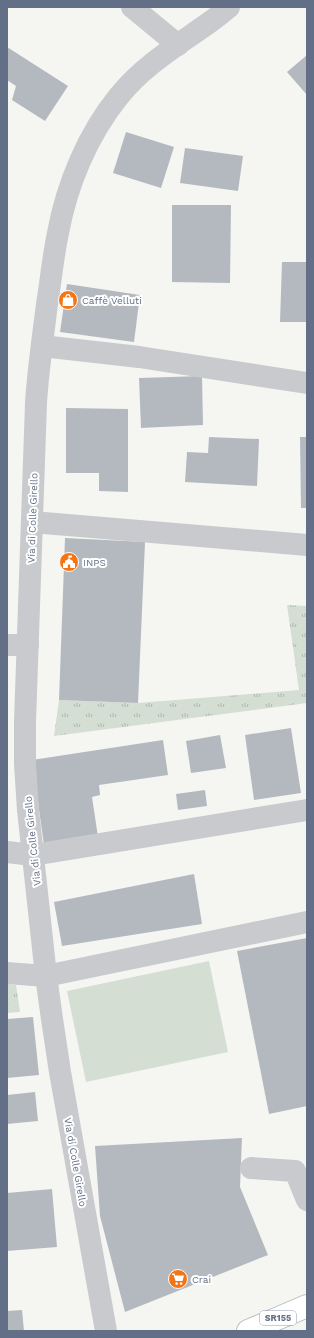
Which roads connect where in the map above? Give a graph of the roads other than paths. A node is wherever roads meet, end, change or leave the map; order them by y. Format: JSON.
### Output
{"nodes":[{"id":1,"x":132,"y":7,"type":"edge"},
{"id":2,"x":229,"y":7,"type":"edge"},
{"id":3,"x":178,"y":45,"type":"junction"},
{"id":4,"x":42,"y":346,"type":"junction"},
{"id":5,"x":307,"y":382,"type":"edge"},
{"id":6,"x":32,"y":522,"type":"junction"},
{"id":7,"x":307,"y":545,"type":"edge"},
{"id":8,"x":17,"y":645,"type":"edge"},
{"id":9,"x":307,"y":810,"type":"edge"},
{"id":10,"x":7,"y":852,"type":"edge"},
{"id":11,"x":33,"y":855,"type":"junction"},
{"id":12,"x":307,"y":922,"type":"edge"},
{"id":13,"x":7,"y":973,"type":"edge"},
{"id":14,"x":46,"y":976,"type":"junction"},
{"id":15,"x":251,"y":1168,"type":"dead end"},
{"id":16,"x":307,"y":1200,"type":"edge"},
{"id":17,"x":307,"y":1306,"type":"edge"},
{"id":18,"x":106,"y":1331,"type":"edge"},
{"id":19,"x":248,"y":1331,"type":"edge"}],
"edges":[{"from":1,"to":3,"type":"street"},
{"from":2,"to":3,"type":"street","name":"Via di Colle Girello"},
{"from":3,"to":4,"type":"street","name":"Via di Colle Girello"},
{"from":4,"to":5,"type":"street"},
{"from":4,"to":6,"type":"street","name":"Via di Colle Girello"},
{"from":6,"to":7,"type":"street"},
{"from":6,"to":8,"type":"street","name":"Via di Colle Girello"},
{"from":8,"to":11,"type":"street","name":"Via di Colle Girello"},
{"from":9,"to":11,"type":"street"},
{"from":10,"to":11,"type":"street"},
{"from":11,"to":14,"type":"street","name":"Via di Colle Girello"},
{"from":12,"to":14,"type":"street"},
{"from":13,"to":14,"type":"street"},
{"from":14,"to":18,"type":"street","name":"Via di Colle Girello"},
{"from":15,"to":16,"type":"street"},
{"from":17,"to":19,"type":"main road","number":"SR155"}]}
